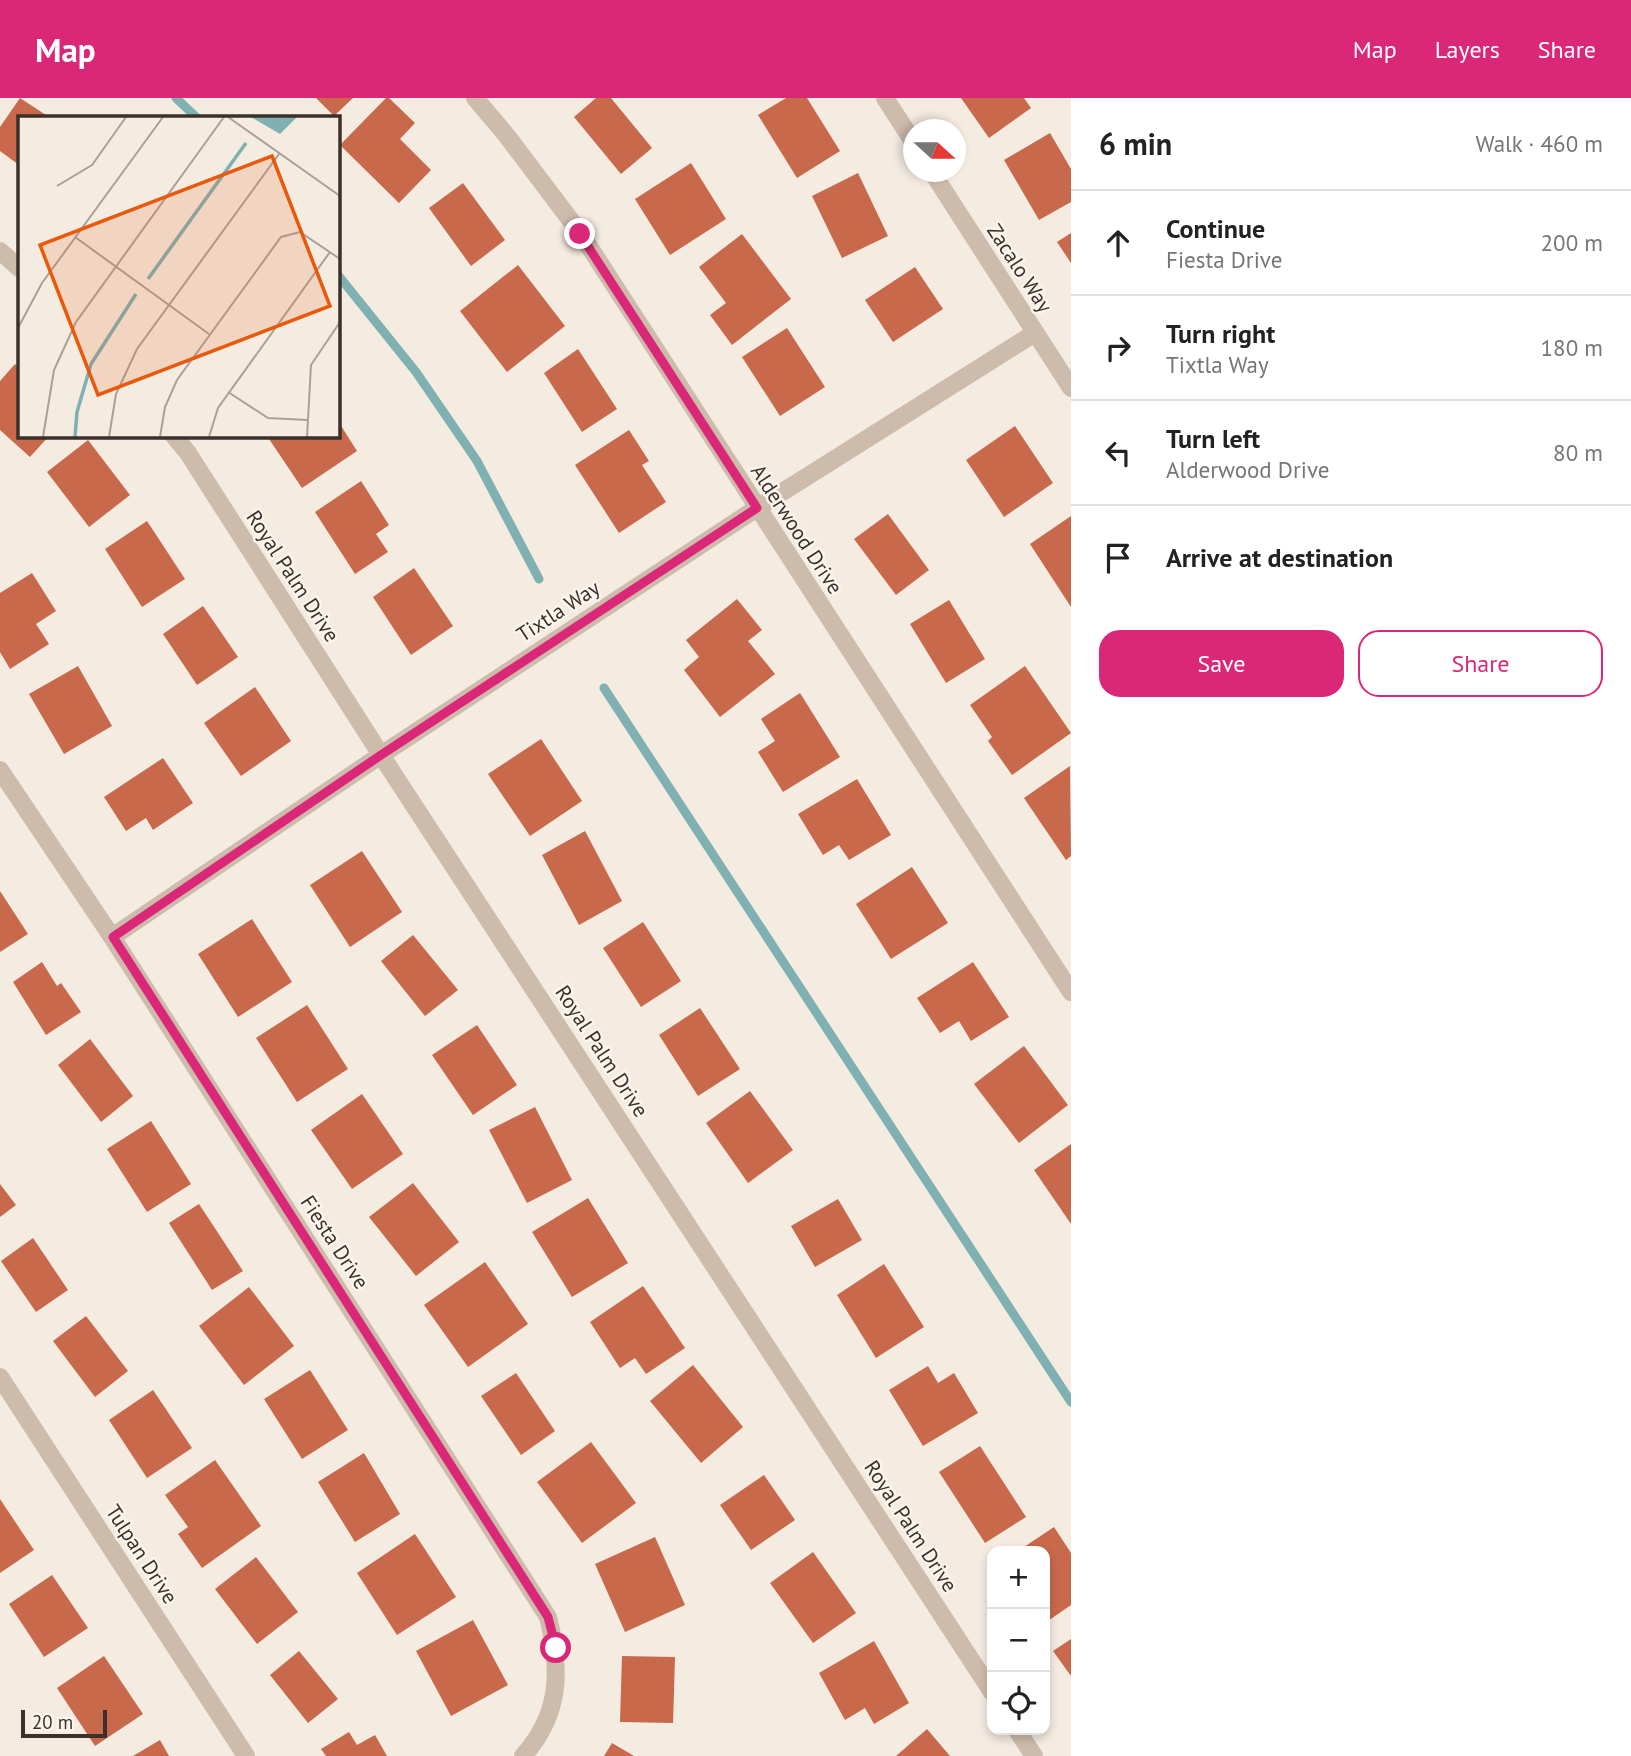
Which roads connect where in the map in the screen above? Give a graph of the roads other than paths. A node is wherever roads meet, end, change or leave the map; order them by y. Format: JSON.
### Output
{"nodes":[{"id":1,"x":475,"y":98,"type":"edge"},
{"id":2,"x":885,"y":98,"type":"edge"},
{"id":3,"x":903,"y":126,"type":"edge"},
{"id":4,"x":938,"y":182,"type":"edge"},
{"id":5,"x":0,"y":251,"type":"edge"},
{"id":6,"x":18,"y":267,"type":"edge"},
{"id":7,"x":1035,"y":333,"type":"junction"},
{"id":8,"x":1071,"y":388,"type":"edge"},
{"id":9,"x":176,"y":438,"type":"edge"},
{"id":10,"x":757,"y":508,"type":"junction"},
{"id":11,"x":381,"y":755,"type":"junction"},
{"id":12,"x":0,"y":770,"type":"edge"},
{"id":13,"x":113,"y":937,"type":"junction"},
{"id":14,"x":1071,"y":992,"type":"edge"},
{"id":15,"x":0,"y":1377,"type":"edge"},
{"id":16,"x":987,"y":1684,"type":"edge"},
{"id":17,"x":1020,"y":1735,"type":"edge"},
{"id":18,"x":246,"y":1756,"type":"edge"},
{"id":19,"x":523,"y":1756,"type":"edge"},
{"id":20,"x":1034,"y":1756,"type":"edge"}],
"edges":[{"from":1,"to":10,"type":"street","name":"Alderwood Drive"},
{"from":2,"to":3,"type":"street"},
{"from":4,"to":7,"type":"street","name":"Zacalo Way"},
{"from":5,"to":6,"type":"street"},
{"from":7,"to":8,"type":"street","name":"Zacalo Way"},
{"from":7,"to":10,"type":"street","name":"Tixtla Way"},
{"from":9,"to":11,"type":"street","name":"Royal Palm Drive"},
{"from":10,"to":11,"type":"street","name":"Tixtla Way"},
{"from":10,"to":14,"type":"street","name":"Alderwood Drive"},
{"from":11,"to":13,"type":"street","name":"Tixtla Way"},
{"from":11,"to":16,"type":"street","name":"Royal Palm Drive"},
{"from":12,"to":13,"type":"street","name":"Fiesta Drive"},
{"from":13,"to":19,"type":"street","name":"Fiesta Drive"},
{"from":15,"to":18,"type":"street","name":"Tulpan Drive"},
{"from":17,"to":20,"type":"street"}]}
